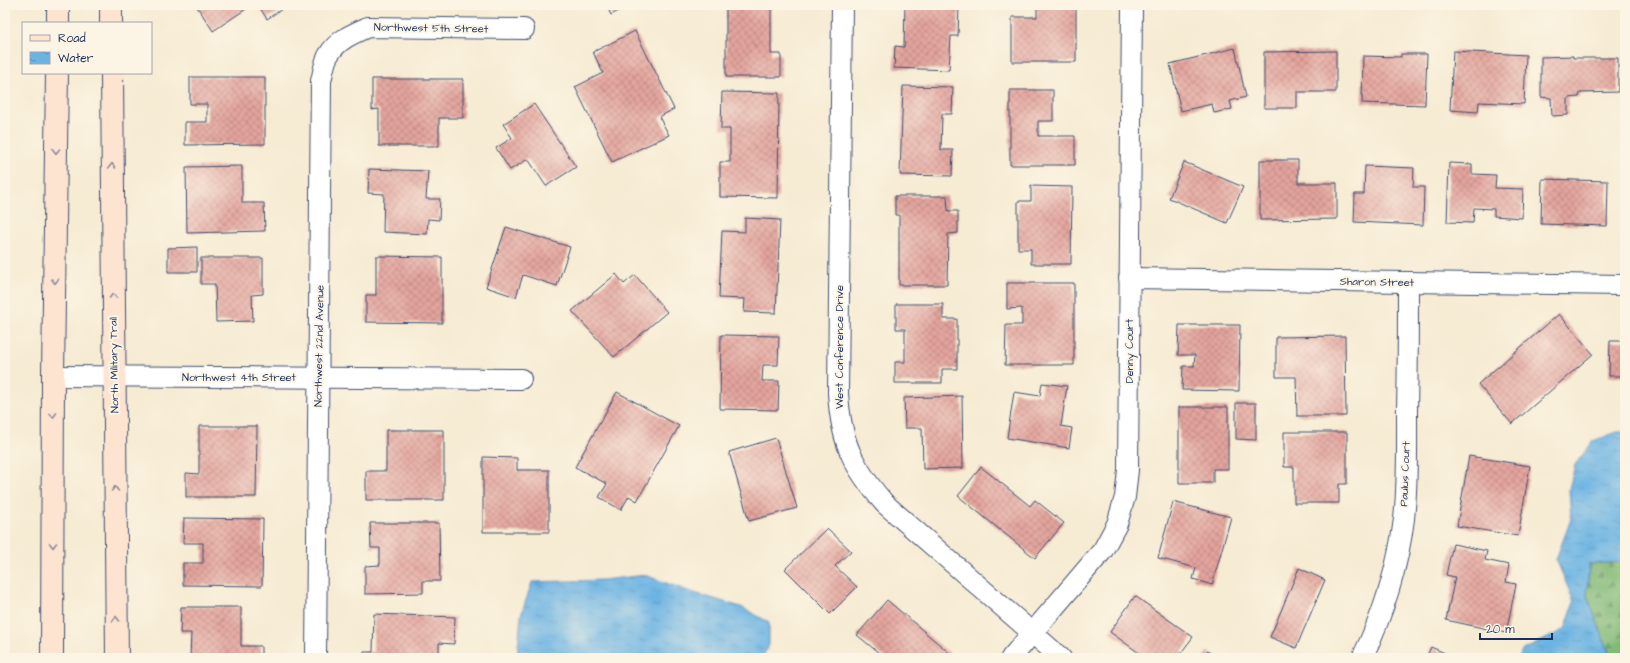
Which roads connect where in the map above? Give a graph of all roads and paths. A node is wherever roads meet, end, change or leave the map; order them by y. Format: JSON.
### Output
{"nodes":[{"id":1,"x":58,"y":5,"type":"edge"},
{"id":2,"x":111,"y":5,"type":"edge"},
{"id":3,"x":842,"y":5,"type":"edge"},
{"id":4,"x":1132,"y":5,"type":"edge"},
{"id":5,"x":58,"y":22,"type":"edge"},
{"id":6,"x":111,"y":22,"type":"edge"},
{"id":7,"x":524,"y":29,"type":"dead end"},
{"id":8,"x":341,"y":40,"type":"joint"},
{"id":9,"x":57,"y":74,"type":"edge"},
{"id":10,"x":112,"y":74,"type":"edge"},
{"id":11,"x":1129,"y":278,"type":"junction"},
{"id":12,"x":1408,"y":282,"type":"junction"},
{"id":13,"x":1625,"y":286,"type":"edge"},
{"id":14,"x":53,"y":376,"type":"junction"},
{"id":15,"x":115,"y":377,"type":"junction"},
{"id":16,"x":318,"y":377,"type":"junction"},
{"id":17,"x":521,"y":379,"type":"dead end"},
{"id":18,"x":1033,"y":633,"type":"junction"},
{"id":19,"x":52,"y":658,"type":"edge"},
{"id":20,"x":116,"y":658,"type":"edge"},
{"id":21,"x":316,"y":658,"type":"edge"},
{"id":22,"x":1011,"y":658,"type":"edge"},
{"id":23,"x":1061,"y":658,"type":"edge"},
{"id":24,"x":1362,"y":658,"type":"edge"}],
"edges":[{"from":1,"to":5,"type":"main road"},
{"from":2,"to":6,"type":"main road"},
{"from":3,"to":18,"type":"street","name":"West Conference Drive"},
{"from":4,"to":11,"type":"street","name":"Denny Court"},
{"from":7,"to":8,"type":"street","name":"Northwest 5th Street"},
{"from":8,"to":16,"type":"street","name":"Northwest 22nd Avenue"},
{"from":9,"to":14,"type":"main road","one_way":true},
{"from":15,"to":10,"type":"main road","name":"North Military Trail","one_way":true},
{"from":11,"to":12,"type":"street","name":"Sharon Street"},
{"from":11,"to":18,"type":"street","name":"Denny Court"},
{"from":12,"to":13,"type":"street","name":"Sharon Street"},
{"from":12,"to":24,"type":"street","name":"Paulus Court"},
{"from":14,"to":15,"type":"street","name":"Northwest 4th Street"},
{"from":14,"to":19,"type":"main road","one_way":true},
{"from":15,"to":16,"type":"street","name":"Northwest 4th Street"},
{"from":20,"to":15,"type":"main road","name":"North Military Trail","one_way":true},
{"from":16,"to":17,"type":"street","name":"Northwest 4th Street"},
{"from":16,"to":21,"type":"street","name":"Northwest 22nd Avenue"},
{"from":18,"to":22,"type":"street","name":"Denny Court"},
{"from":18,"to":23,"type":"street","name":"West Conference Drive"}]}
